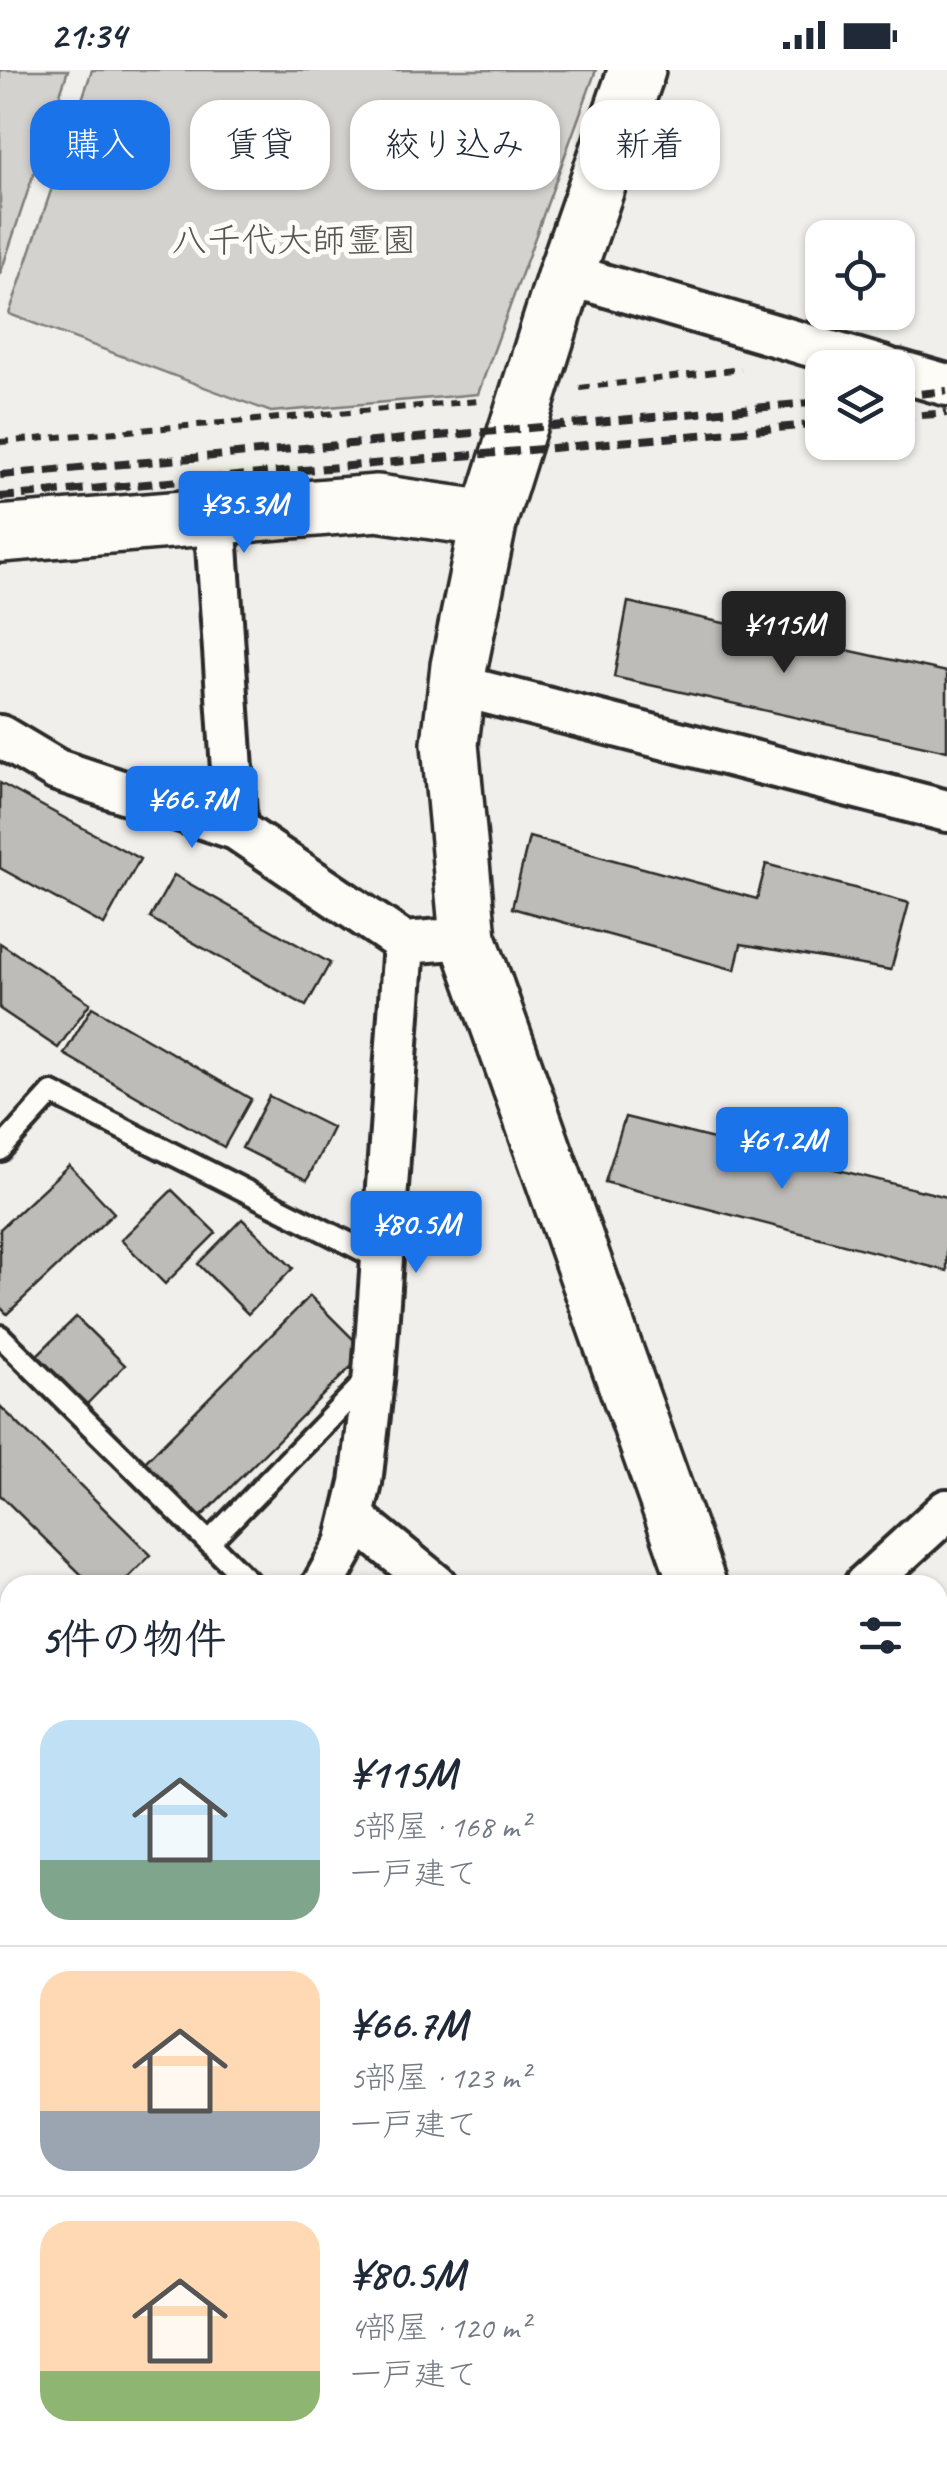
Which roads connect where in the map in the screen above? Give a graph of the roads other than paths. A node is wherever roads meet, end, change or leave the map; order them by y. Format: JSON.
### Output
{"nodes":[{"id":1,"x":637,"y":70,"type":"edge"},
{"id":2,"x":566,"y":274,"type":"junction"},
{"id":3,"x":825,"y":350,"type":"edge"},
{"id":4,"x":915,"y":376,"type":"edge"},
{"id":5,"x":947,"y":386,"type":"edge"},
{"id":6,"x":215,"y":516,"type":"junction"},
{"id":7,"x":489,"y":519,"type":"junction"},
{"id":8,"x":0,"y":534,"type":"edge"},
{"id":9,"x":456,"y":685,"type":"junction"},
{"id":10,"x":0,"y":736,"type":"edge"},
{"id":11,"x":947,"y":811,"type":"edge"},
{"id":12,"x":236,"y":829,"type":"junction"},
{"id":13,"x":468,"y":938,"type":"junction"},
{"id":14,"x":404,"y":942,"type":"junction"},
{"id":15,"x":0,"y":1150,"type":"edge"},
{"id":16,"x":382,"y":1260,"type":"junction"},
{"id":17,"x":1,"y":1340,"type":"edge"},
{"id":18,"x":374,"y":1374,"type":"junction"},
{"id":19,"x":947,"y":1510,"type":"edge"},
{"id":20,"x":352,"y":1517,"type":"junction"},
{"id":21,"x":209,"y":1542,"type":"junction"},
{"id":22,"x":242,"y":1575,"type":"edge"},
{"id":23,"x":329,"y":1575,"type":"edge"},
{"id":24,"x":424,"y":1575,"type":"edge"},
{"id":25,"x":694,"y":1575,"type":"edge"},
{"id":26,"x":876,"y":1575,"type":"edge"}],
"edges":[{"from":1,"to":2,"type":"street"},
{"from":2,"to":3,"type":"street"},
{"from":2,"to":7,"type":"street"},
{"from":4,"to":5,"type":"street"},
{"from":6,"to":7,"type":"street"},
{"from":6,"to":8,"type":"street"},
{"from":6,"to":12,"type":"street"},
{"from":7,"to":9,"type":"street"},
{"from":9,"to":11,"type":"street"},
{"from":9,"to":13,"type":"street"},
{"from":10,"to":12,"type":"street"},
{"from":12,"to":14,"type":"street"},
{"from":13,"to":14,"type":"street"},
{"from":13,"to":25,"type":"street"},
{"from":14,"to":16,"type":"street"},
{"from":15,"to":16,"type":"lane"},
{"from":16,"to":18,"type":"street"},
{"from":17,"to":21,"type":"lane"},
{"from":18,"to":20,"type":"street"},
{"from":18,"to":21,"type":"lane"},
{"from":19,"to":26,"type":"street"},
{"from":20,"to":23,"type":"street"},
{"from":20,"to":24,"type":"street"},
{"from":21,"to":22,"type":"lane"}]}
